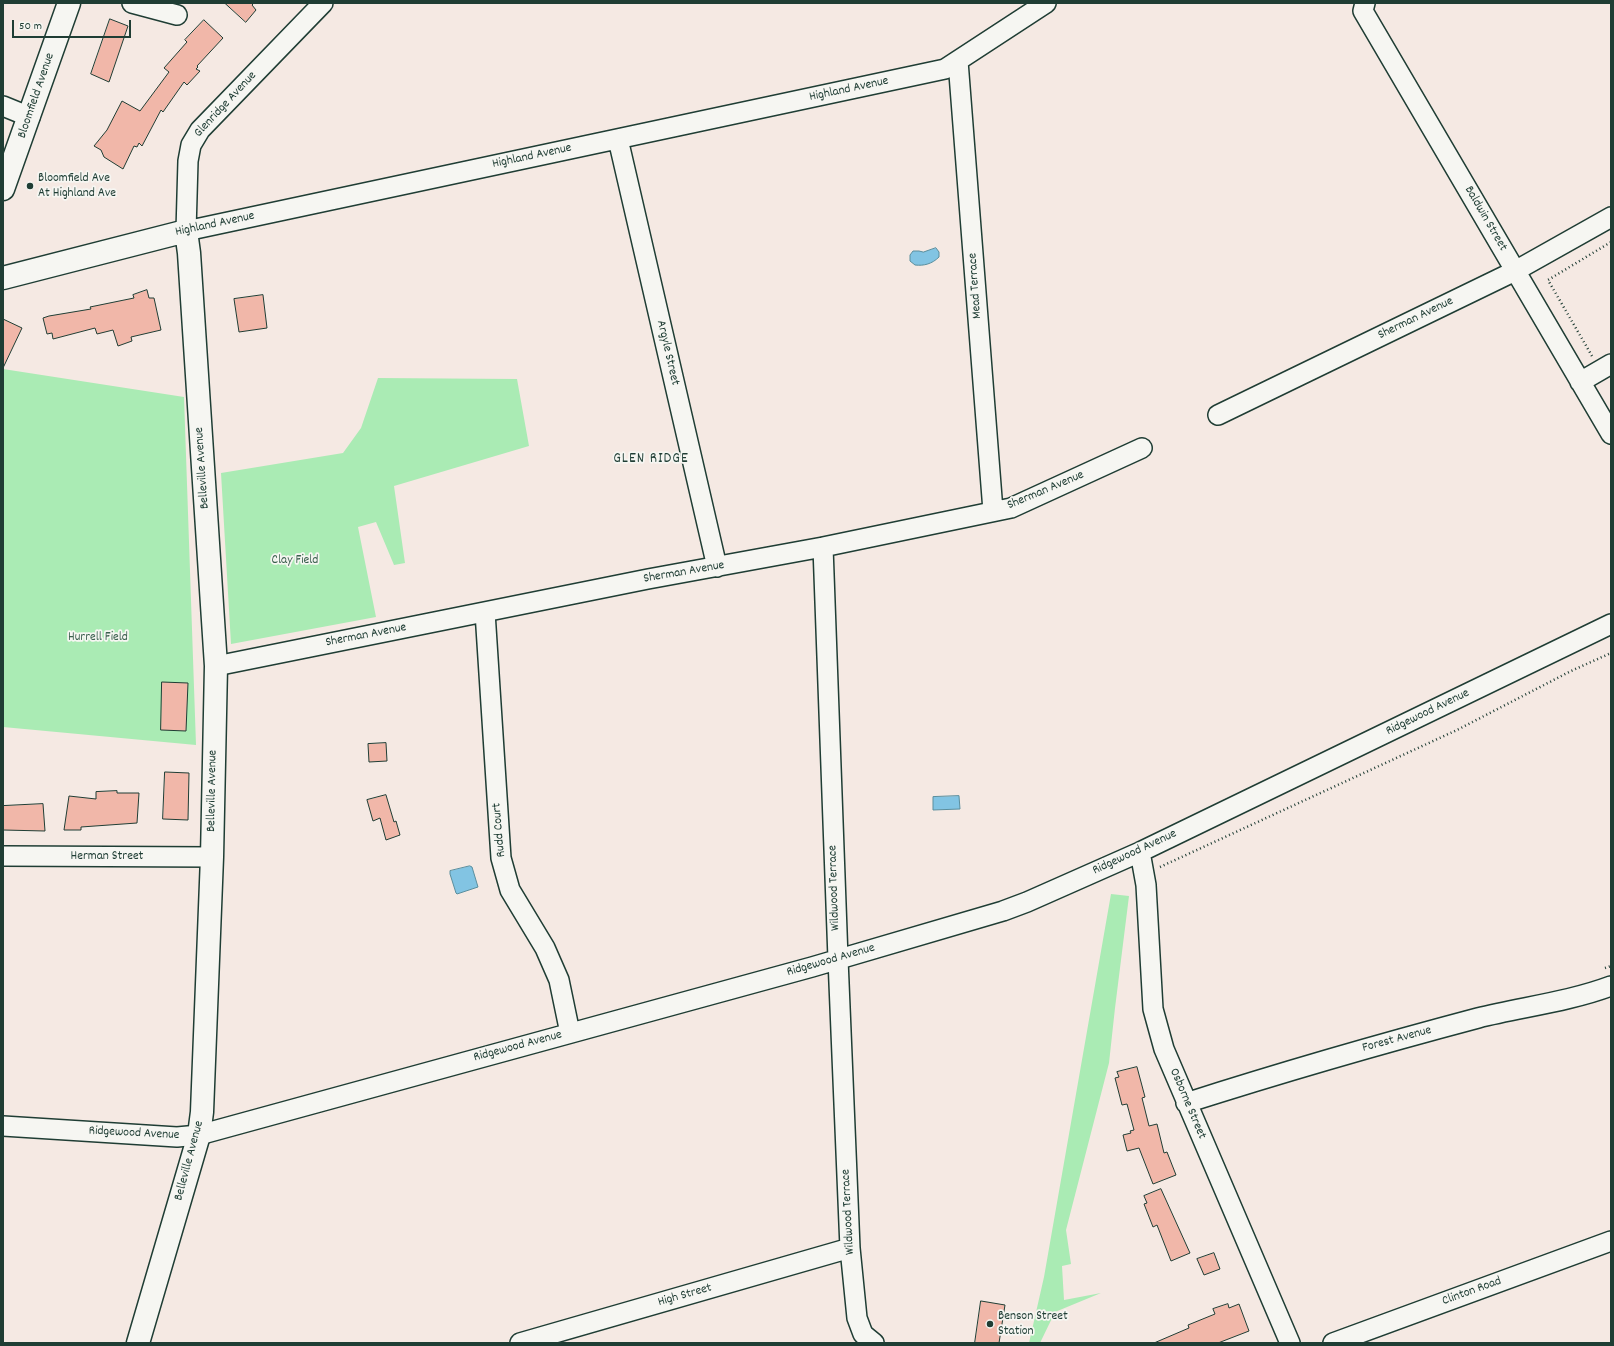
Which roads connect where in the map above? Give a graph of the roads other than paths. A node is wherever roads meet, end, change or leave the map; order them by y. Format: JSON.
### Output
{"nodes":[{"id":1,"x":69,"y":3,"type":"edge"},
{"id":2,"x":132,"y":3,"type":"edge"},
{"id":3,"x":323,"y":3,"type":"edge"},
{"id":4,"x":1046,"y":3,"type":"edge"},
{"id":5,"x":1366,"y":3,"type":"edge"},
{"id":6,"x":177,"y":15,"type":"dead end"},
{"id":7,"x":958,"y":61,"type":"junction"},
{"id":8,"x":3,"y":106,"type":"edge"},
{"id":9,"x":30,"y":117,"type":"junction"},
{"id":10,"x":618,"y":139,"type":"junction"},
{"id":11,"x":3,"y":189,"type":"edge"},
{"id":12,"x":1611,"y":217,"type":"edge"},
{"id":13,"x":186,"y":231,"type":"junction"},
{"id":14,"x":1516,"y":271,"type":"junction"},
{"id":15,"x":3,"y":278,"type":"edge"},
{"id":16,"x":1606,"y":367,"type":"edge"},
{"id":17,"x":1580,"y":382,"type":"junction"},
{"id":18,"x":1218,"y":415,"type":"dead end"},
{"id":19,"x":1611,"y":434,"type":"edge"},
{"id":20,"x":1142,"y":448,"type":"dead end"},
{"id":21,"x":993,"y":511,"type":"junction"},
{"id":22,"x":824,"y":547,"type":"junction"},
{"id":23,"x":717,"y":567,"type":"junction"},
{"id":24,"x":485,"y":612,"type":"junction"},
{"id":25,"x":1611,"y":624,"type":"edge"},
{"id":26,"x":216,"y":666,"type":"junction"},
{"id":27,"x":1133,"y":855,"type":"junction"},
{"id":28,"x":3,"y":856,"type":"edge"},
{"id":29,"x":212,"y":857,"type":"junction"},
{"id":30,"x":838,"y":959,"type":"junction"},
{"id":31,"x":1611,"y":986,"type":"edge"},
{"id":32,"x":570,"y":1033,"type":"junction"},
{"id":33,"x":1186,"y":1103,"type":"junction"},
{"id":34,"x":3,"y":1126,"type":"edge"},
{"id":35,"x":199,"y":1135,"type":"junction"},
{"id":36,"x":1611,"y":1241,"type":"edge"},
{"id":37,"x":850,"y":1248,"type":"junction"},
{"id":38,"x":138,"y":1343,"type":"edge"},
{"id":39,"x":520,"y":1343,"type":"edge"},
{"id":40,"x":874,"y":1343,"type":"edge"},
{"id":41,"x":1290,"y":1343,"type":"edge"},
{"id":42,"x":1333,"y":1343,"type":"edge"}],
"edges":[{"from":1,"to":9,"type":"main road","name":"Bloomfield Avenue"},
{"from":2,"to":6,"type":"street"},
{"from":3,"to":13,"type":"street","name":"Glenridge Avenue"},
{"from":4,"to":7,"type":"street","name":"Highland Avenue"},
{"from":5,"to":14,"type":"street","name":"Baldwin Street"},
{"from":7,"to":10,"type":"street","name":"Highland Avenue"},
{"from":7,"to":21,"type":"street","name":"Mead Terrace"},
{"from":8,"to":9,"type":"street"},
{"from":9,"to":11,"type":"main road","name":"Bloomfield Avenue"},
{"from":10,"to":13,"type":"street","name":"Highland Avenue"},
{"from":10,"to":23,"type":"street","name":"Argyle Street"},
{"from":12,"to":14,"type":"street","name":"Sherman Avenue"},
{"from":13,"to":15,"type":"main road","name":"Highland Avenue"},
{"from":13,"to":26,"type":"main road","name":"Belleville Avenue"},
{"from":14,"to":17,"type":"street","name":"Baldwin Street"},
{"from":14,"to":18,"type":"street","name":"Sherman Avenue"},
{"from":16,"to":17,"type":"street"},
{"from":17,"to":19,"type":"street","name":"Baldwin Street"},
{"from":20,"to":21,"type":"street","name":"Sherman Avenue"},
{"from":21,"to":22,"type":"street","name":"Sherman Avenue"},
{"from":22,"to":23,"type":"street","name":"Sherman Avenue"},
{"from":22,"to":30,"type":"street","name":"Wildwood Terrace"},
{"from":23,"to":24,"type":"street","name":"Sherman Avenue"},
{"from":24,"to":26,"type":"street","name":"Sherman Avenue"},
{"from":24,"to":32,"type":"street","name":"Rudd Court"},
{"from":25,"to":27,"type":"street","name":"Ridgewood Avenue"},
{"from":26,"to":29,"type":"main road","name":"Belleville Avenue"},
{"from":27,"to":30,"type":"street","name":"Ridgewood Avenue"},
{"from":27,"to":33,"type":"street","name":"Osborne Street"},
{"from":28,"to":29,"type":"street","name":"Herman Street"},
{"from":29,"to":35,"type":"main road","name":"Belleville Avenue"},
{"from":30,"to":32,"type":"street","name":"Ridgewood Avenue"},
{"from":30,"to":37,"type":"street","name":"Wildwood Terrace"},
{"from":31,"to":33,"type":"street","name":"Forest Avenue"},
{"from":32,"to":35,"type":"street","name":"Ridgewood Avenue"},
{"from":33,"to":41,"type":"street","name":"Osborne Street"},
{"from":34,"to":35,"type":"street","name":"Ridgewood Avenue"},
{"from":35,"to":38,"type":"main road","name":"Belleville Avenue"},
{"from":36,"to":42,"type":"street","name":"Clinton Road"},
{"from":37,"to":39,"type":"street","name":"High Street"},
{"from":37,"to":40,"type":"street","name":"Wildwood Terrace"}]}
